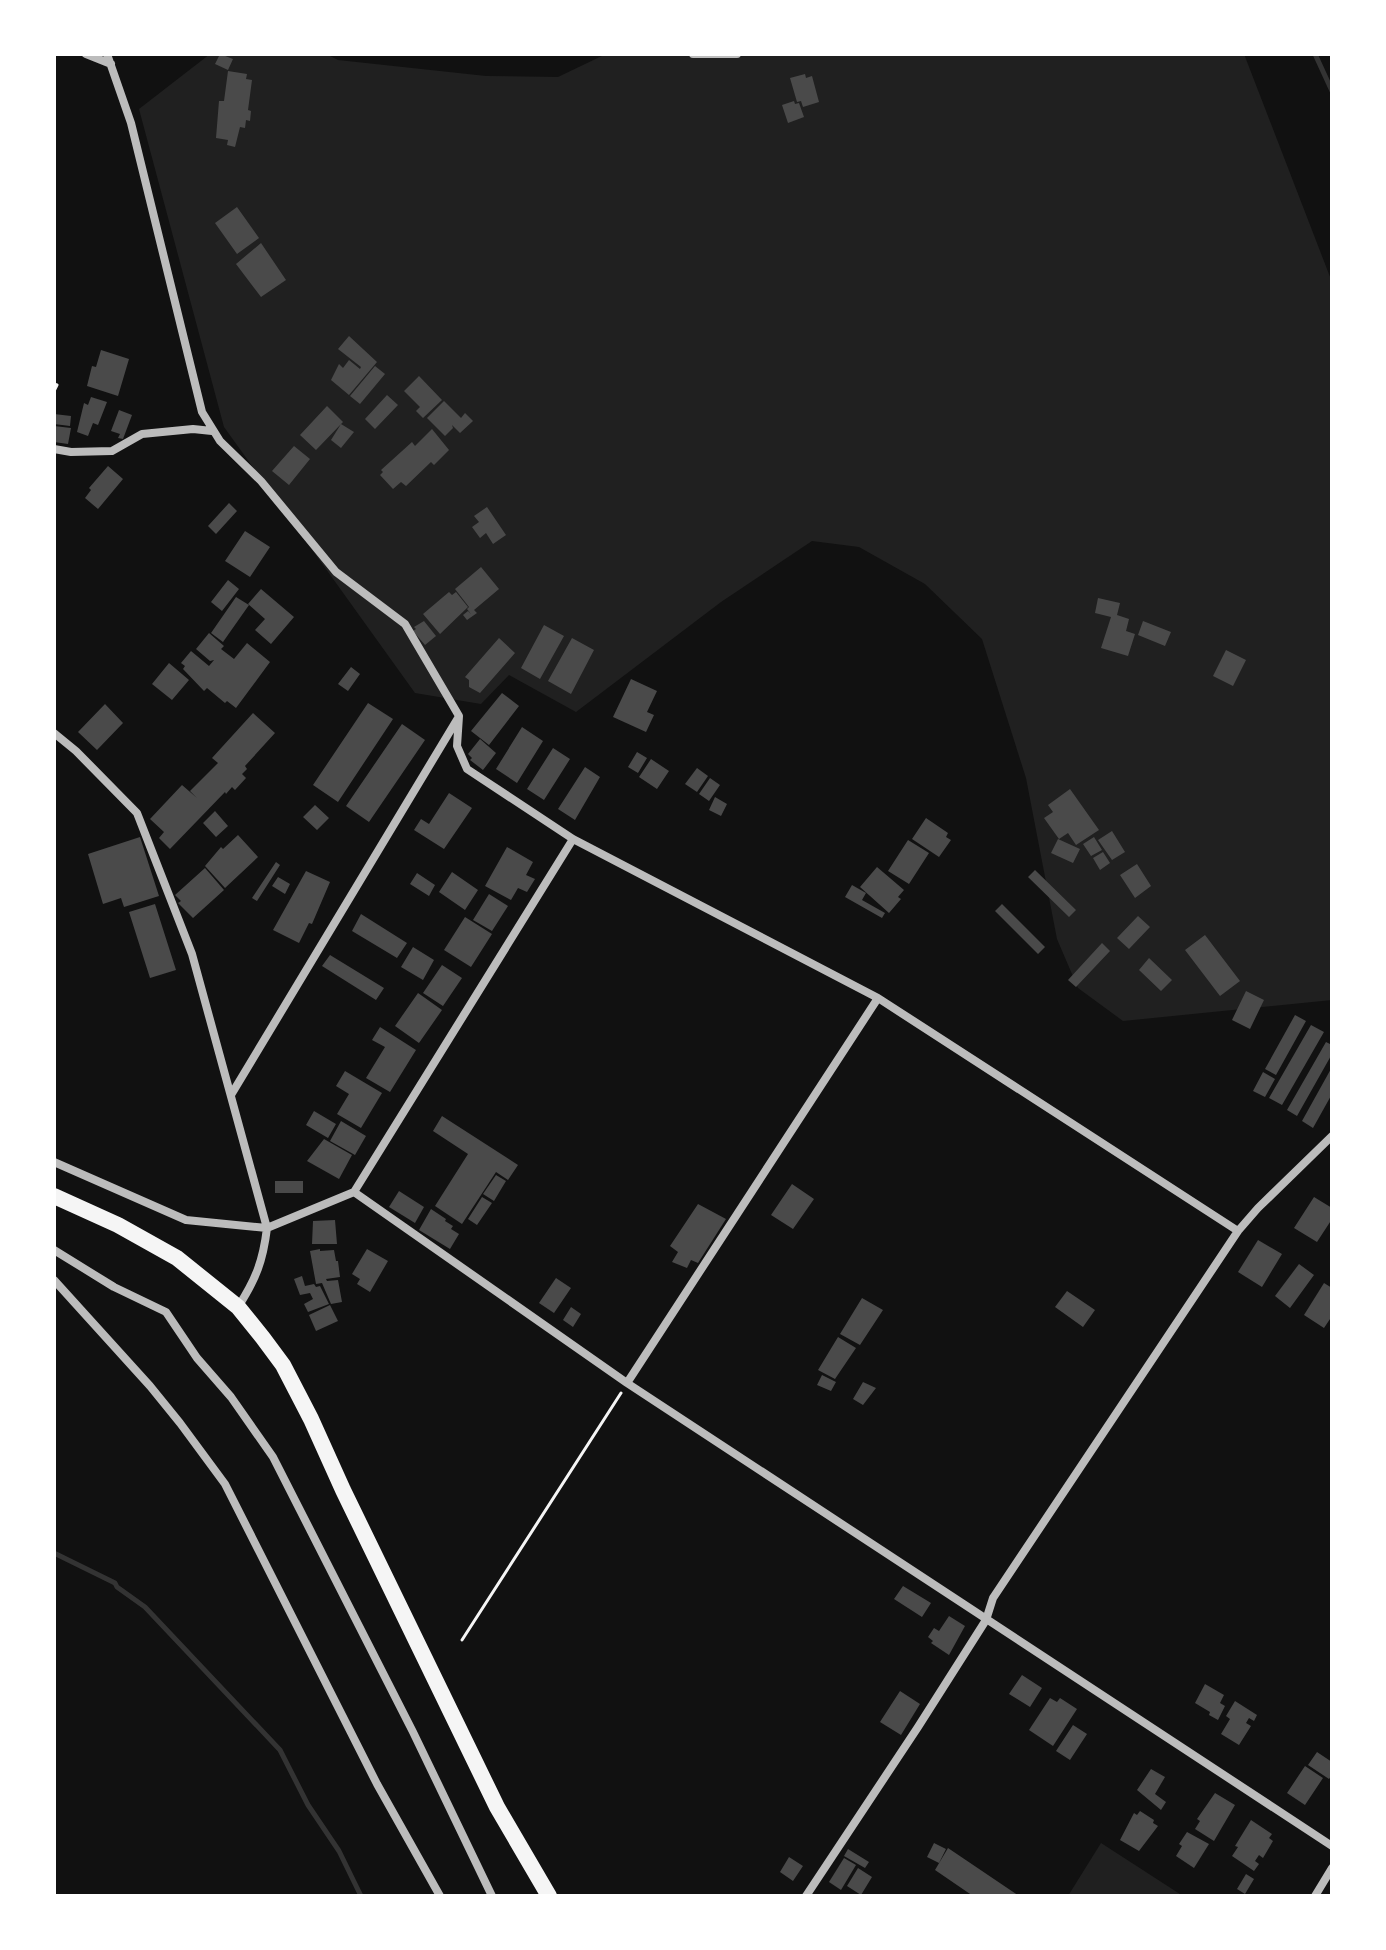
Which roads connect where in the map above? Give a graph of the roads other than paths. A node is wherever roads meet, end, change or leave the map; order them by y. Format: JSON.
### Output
{"nodes":[{"id":1,"x":86,"y":54,"type":"edge"},
{"id":2,"x":107,"y":54,"type":"edge"},
{"id":3,"x":693,"y":54,"type":"edge"},
{"id":4,"x":737,"y":54,"type":"edge"},
{"id":5,"x":111,"y":64,"type":"junction"},
{"id":6,"x":212,"y":431,"type":"junction"},
{"id":7,"x":54,"y":449,"type":"edge"},
{"id":8,"x":459,"y":716,"type":"junction"},
{"id":9,"x":54,"y":733,"type":"edge"},
{"id":10,"x":573,"y":839,"type":"junction"},
{"id":11,"x":878,"y":998,"type":"junction"},
{"id":12,"x":231,"y":1095,"type":"junction"},
{"id":13,"x":1332,"y":1136,"type":"edge"},
{"id":14,"x":54,"y":1162,"type":"edge"},
{"id":15,"x":354,"y":1192,"type":"junction"},
{"id":16,"x":54,"y":1196,"type":"edge"},
{"id":17,"x":267,"y":1228,"type":"junction"},
{"id":18,"x":1238,"y":1231,"type":"junction"},
{"id":19,"x":54,"y":1250,"type":"edge"},
{"id":20,"x":54,"y":1280,"type":"edge"},
{"id":21,"x":238,"y":1307,"type":"junction"},
{"id":22,"x":627,"y":1383,"type":"junction"},
{"id":23,"x":986,"y":1620,"type":"junction"},
{"id":24,"x":1332,"y":1846,"type":"edge"},
{"id":25,"x":1332,"y":1868,"type":"edge"},
{"id":26,"x":440,"y":1896,"type":"edge"},
{"id":27,"x":492,"y":1896,"type":"edge"},
{"id":28,"x":549,"y":1896,"type":"edge"},
{"id":29,"x":806,"y":1896,"type":"edge"},
{"id":30,"x":1315,"y":1896,"type":"edge"}],
"edges":[{"from":1,"to":5,"type":"street"},
{"from":2,"to":5,"type":"street"},
{"from":3,"to":4,"type":"street"},
{"from":5,"to":6,"type":"street"},
{"from":6,"to":7,"type":"street"},
{"from":6,"to":8,"type":"street"},
{"from":8,"to":10,"type":"street"},
{"from":8,"to":12,"type":"street"},
{"from":9,"to":12,"type":"street"},
{"from":10,"to":11,"type":"street"},
{"from":10,"to":15,"type":"street"},
{"from":11,"to":18,"type":"street"},
{"from":11,"to":22,"type":"street"},
{"from":12,"to":17,"type":"street"},
{"from":13,"to":18,"type":"street"},
{"from":14,"to":17,"type":"street"},
{"from":15,"to":17,"type":"street"},
{"from":15,"to":22,"type":"street"},
{"from":16,"to":21,"type":"highway"},
{"from":17,"to":21,"type":"street"},
{"from":18,"to":23,"type":"street"},
{"from":19,"to":27,"type":"street"},
{"from":20,"to":26,"type":"street"},
{"from":21,"to":28,"type":"highway"},
{"from":22,"to":23,"type":"street"},
{"from":23,"to":24,"type":"street"},
{"from":23,"to":29,"type":"street"},
{"from":25,"to":30,"type":"street"}]}
